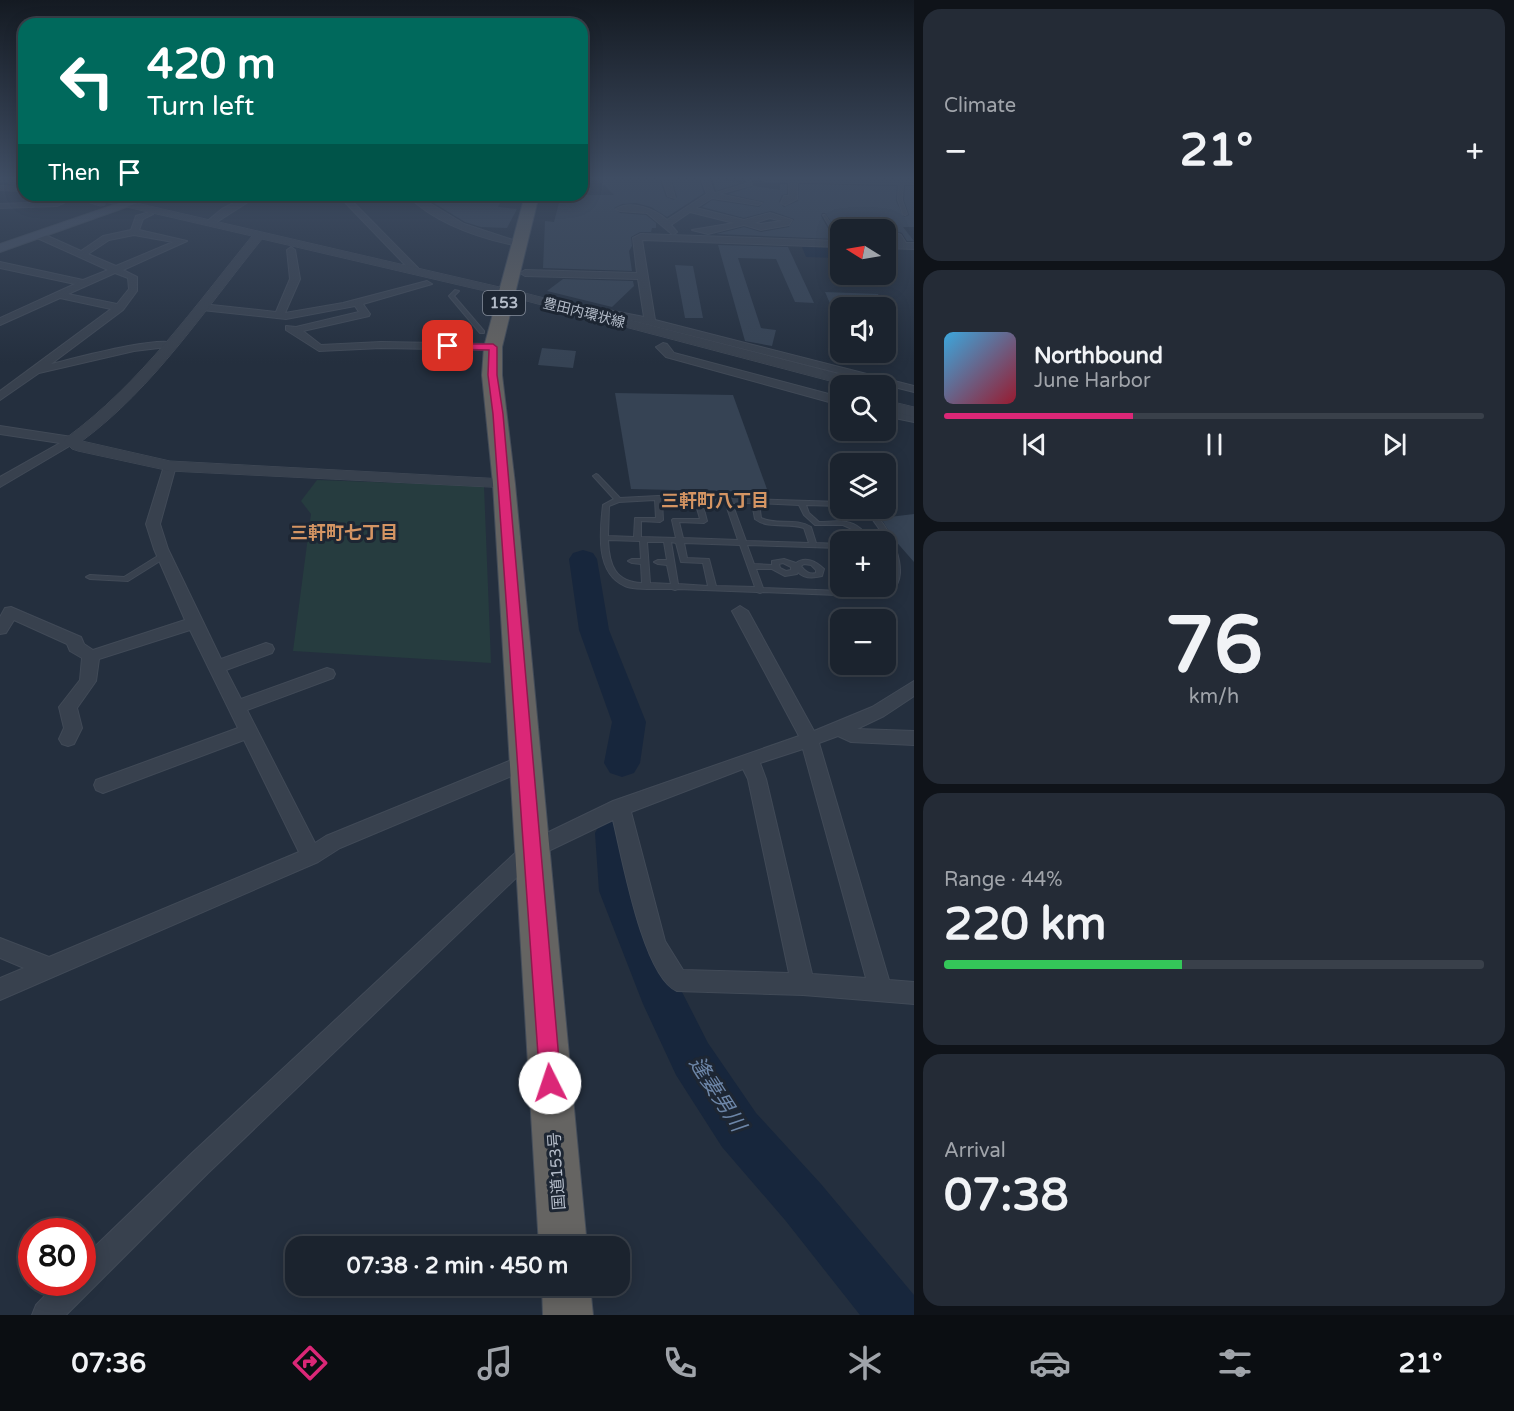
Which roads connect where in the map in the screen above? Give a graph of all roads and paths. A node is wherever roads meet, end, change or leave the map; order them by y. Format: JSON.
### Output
{"nodes":[{"id":1,"x":22,"y":240,"type":"edge"},
{"id":2,"x":51,"y":240,"type":"edge"},
{"id":3,"x":103,"y":240,"type":"edge"},
{"id":4,"x":180,"y":240,"type":"edge"},
{"id":5,"x":254,"y":240,"type":"edge"},
{"id":6,"x":263,"y":240,"type":"edge"},
{"id":7,"x":268,"y":240,"type":"edge"},
{"id":8,"x":386,"y":240,"type":"edge"},
{"id":9,"x":506,"y":240,"type":"edge"},
{"id":10,"x":532,"y":240,"type":"edge"},
{"id":11,"x":637,"y":240,"type":"edge"},
{"id":12,"x":735,"y":240,"type":"edge"},
{"id":13,"x":900,"y":240,"type":"edge"},
{"id":14,"x":518,"y":243,"type":"joint"},
{"id":15,"x":830,"y":243,"type":"edge"},
{"id":16,"x":896,"y":246,"type":"edge"},
{"id":17,"x":903,"y":246,"type":"junction"},
{"id":18,"x":914,"y":246,"type":"edge"},
{"id":19,"x":0,"y":248,"type":"edge"},
{"id":20,"x":291,"y":250,"type":"junction"},
{"id":21,"x":83,"y":254,"type":"junction"},
{"id":22,"x":0,"y":265,"type":"edge"},
{"id":23,"x":117,"y":269,"type":"junction"},
{"id":24,"x":415,"y":270,"type":"junction"},
{"id":25,"x":525,"y":273,"type":"junction"},
{"id":26,"x":642,"y":276,"type":"junction"},
{"id":27,"x":84,"y":283,"type":"junction"},
{"id":28,"x":427,"y":284,"type":"junction"},
{"id":29,"x":457,"y":291,"type":"junction"},
{"id":30,"x":59,"y":295,"type":"junction"},
{"id":31,"x":513,"y":300,"type":"junction"},
{"id":32,"x":357,"y":302,"type":"junction"},
{"id":33,"x":202,"y":307,"type":"junction"},
{"id":34,"x":119,"y":308,"type":"junction"},
{"id":35,"x":596,"y":315,"type":"junction"},
{"id":36,"x":283,"y":316,"type":"junction"},
{"id":37,"x":0,"y":322,"type":"edge"},
{"id":38,"x":650,"y":322,"type":"junction"},
{"id":39,"x":295,"y":330,"type":"junction"},
{"id":40,"x":482,"y":332,"type":"dead end"},
{"id":41,"x":171,"y":344,"type":"junction"},
{"id":42,"x":663,"y":346,"type":"junction"},
{"id":43,"x":493,"y":347,"type":"junction"},
{"id":44,"x":35,"y":371,"type":"junction"},
{"id":45,"x":830,"y":376,"type":"edge"},
{"id":46,"x":830,"y":389,"type":"edge"},
{"id":47,"x":914,"y":389,"type":"edge"},
{"id":48,"x":896,"y":393,"type":"edge"},
{"id":49,"x":0,"y":397,"type":"edge"},
{"id":50,"x":830,"y":397,"type":"edge"},
{"id":51,"x":914,"y":397,"type":"edge"},
{"id":52,"x":896,"y":407,"type":"edge"},
{"id":53,"x":914,"y":412,"type":"edge"},
{"id":54,"x":498,"y":414,"type":"junction"},
{"id":55,"x":896,"y":414,"type":"edge"},
{"id":56,"x":914,"y":418,"type":"edge"},
{"id":57,"x":0,"y":430,"type":"edge"},
{"id":58,"x":72,"y":441,"type":"junction"},
{"id":59,"x":170,"y":466,"type":"junction"},
{"id":60,"x":596,"y":476,"type":"dead end"},
{"id":61,"x":0,"y":483,"type":"edge"},
{"id":62,"x":504,"y":484,"type":"junction"},
{"id":63,"x":658,"y":498,"type":"junction"},
{"id":64,"x":618,"y":500,"type":"junction"},
{"id":65,"x":698,"y":500,"type":"junction"},
{"id":66,"x":728,"y":501,"type":"junction"},
{"id":67,"x":755,"y":501,"type":"junction"},
{"id":68,"x":802,"y":503,"type":"junction"},
{"id":69,"x":830,"y":504,"type":"edge"},
{"id":70,"x":874,"y":519,"type":"edge"},
{"id":71,"x":857,"y":531,"type":"edge"},
{"id":72,"x":883,"y":531,"type":"edge"},
{"id":73,"x":605,"y":538,"type":"junction"},
{"id":74,"x":641,"y":539,"type":"junction"},
{"id":75,"x":667,"y":541,"type":"junction"},
{"id":76,"x":680,"y":541,"type":"junction"},
{"id":77,"x":743,"y":544,"type":"junction"},
{"id":78,"x":799,"y":545,"type":"junction"},
{"id":79,"x":813,"y":545,"type":"junction"},
{"id":80,"x":830,"y":546,"type":"edge"},
{"id":81,"x":164,"y":556,"type":"junction"},
{"id":82,"x":632,"y":561,"type":"dead end"},
{"id":83,"x":645,"y":562,"type":"junction"},
{"id":84,"x":658,"y":562,"type":"dead end"},
{"id":85,"x":805,"y":562,"type":"junction"},
{"id":86,"x":671,"y":563,"type":"junction"},
{"id":87,"x":896,"y":563,"type":"edge"},
{"id":88,"x":751,"y":566,"type":"junction"},
{"id":89,"x":774,"y":567,"type":"junction"},
{"id":90,"x":797,"y":569,"type":"junction"},
{"id":91,"x":90,"y":577,"type":"dead end"},
{"id":92,"x":896,"y":582,"type":"edge"},
{"id":93,"x":646,"y":586,"type":"junction"},
{"id":94,"x":675,"y":588,"type":"junction"},
{"id":95,"x":713,"y":589,"type":"junction"},
{"id":96,"x":760,"y":591,"type":"junction"},
{"id":97,"x":830,"y":593,"type":"edge"},
{"id":98,"x":740,"y":611,"type":"dead end"},
{"id":99,"x":194,"y":623,"type":"junction"},
{"id":100,"x":0,"y":629,"type":"edge"},
{"id":101,"x":266,"y":649,"type":"dead end"},
{"id":102,"x":91,"y":656,"type":"junction"},
{"id":103,"x":217,"y":667,"type":"junction"},
{"id":104,"x":327,"y":674,"type":"dead end"},
{"id":105,"x":914,"y":687,"type":"edge"},
{"id":106,"x":237,"y":707,"type":"junction"},
{"id":107,"x":836,"y":728,"type":"junction"},
{"id":108,"x":250,"y":731,"type":"junction"},
{"id":109,"x":809,"y":738,"type":"junction"},
{"id":110,"x":914,"y":738,"type":"edge"},
{"id":111,"x":68,"y":739,"type":"dead end"},
{"id":112,"x":749,"y":760,"type":"junction"},
{"id":113,"x":526,"y":762,"type":"junction"},
{"id":114,"x":103,"y":785,"type":"dead end"},
{"id":115,"x":620,"y":807,"type":"junction"},
{"id":116,"x":533,"y":849,"type":"junction"},
{"id":117,"x":311,"y":856,"type":"junction"},
{"id":118,"x":0,"y":948,"type":"edge"},
{"id":119,"x":50,"y":968,"type":"junction"},
{"id":120,"x":803,"y":984,"type":"junction"},
{"id":121,"x":0,"y":989,"type":"edge"},
{"id":122,"x":880,"y":991,"type":"junction"},
{"id":123,"x":914,"y":993,"type":"edge"},
{"id":124,"x":562,"y":1236,"type":"edge"},
{"id":125,"x":96,"y":1265,"type":"edge"},
{"id":126,"x":65,"y":1296,"type":"edge"},
{"id":127,"x":567,"y":1296,"type":"edge"},
{"id":128,"x":46,"y":1315,"type":"edge"},
{"id":129,"x":568,"y":1315,"type":"edge"}],
"edges":[{"from":1,"to":19,"type":"main road"},
{"from":2,"to":21,"type":"street"},
{"from":3,"to":21,"type":"street"},
{"from":4,"to":23,"type":"street"},
{"from":5,"to":33,"type":"street"},
{"from":6,"to":20,"type":"street","name":"豊田内環状線"},
{"from":7,"to":24,"type":"street","name":"豊田内環状線"},
{"from":8,"to":24,"type":"street"},
{"from":9,"to":14,"type":"street"},
{"from":10,"to":25,"type":"highway","name":"国道153号","number":"153"},
{"from":11,"to":26,"type":"street"},
{"from":12,"to":15,"type":"street"},
{"from":13,"to":17,"type":"street"},
{"from":14,"to":31,"type":"highway","name":"国道153号","number":"153"},
{"from":16,"to":17,"type":"street"},
{"from":17,"to":18,"type":"street"},
{"from":20,"to":28,"type":"street","name":"豊田内環状線"},
{"from":20,"to":36,"type":"street"},
{"from":21,"to":23,"type":"street"},
{"from":22,"to":27,"type":"street"},
{"from":23,"to":27,"type":"street"},
{"from":23,"to":34,"type":"street"},
{"from":24,"to":31,"type":"street","name":"豊田内環状線"},
{"from":25,"to":26,"type":"street"},
{"from":25,"to":31,"type":"highway","name":"国道153号","number":"153"},
{"from":26,"to":38,"type":"street"},
{"from":27,"to":30,"type":"street"},
{"from":28,"to":29,"type":"street","name":"豊田内環状線"},
{"from":28,"to":32,"type":"street"},
{"from":29,"to":31,"type":"street","name":"豊田内環状線"},
{"from":29,"to":40,"type":"lane"},
{"from":30,"to":34,"type":"street"},
{"from":30,"to":37,"type":"street"},
{"from":31,"to":35,"type":"street","name":"豊田内環状線"},
{"from":31,"to":42,"type":"street","name":"豊田内環状線"},
{"from":31,"to":43,"type":"highway","name":"国道153号","number":"153"},
{"from":31,"to":54,"type":"highway","name":"国道153号","number":"153"},
{"from":32,"to":36,"type":"street"},
{"from":32,"to":39,"type":"street"},
{"from":33,"to":36,"type":"street"},
{"from":33,"to":41,"type":"street"},
{"from":34,"to":44,"type":"street"},
{"from":35,"to":38,"type":"street"},
{"from":35,"to":45,"type":"street","name":"豊田内環状線"},
{"from":36,"to":39,"type":"street"},
{"from":38,"to":47,"type":"street"},
{"from":39,"to":43,"type":"street"},
{"from":41,"to":44,"type":"street"},
{"from":41,"to":58,"type":"street"},
{"from":42,"to":46,"type":"street","name":"豊田内環状線"},
{"from":42,"to":50,"type":"street"},
{"from":43,"to":54,"type":"highway","name":"国道153号","number":"153"},
{"from":44,"to":49,"type":"street"},
{"from":48,"to":51,"type":"street"},
{"from":52,"to":53,"type":"street"},
{"from":54,"to":62,"type":"highway","name":"国道153号","number":"153"},
{"from":55,"to":56,"type":"street"},
{"from":57,"to":58,"type":"street"},
{"from":58,"to":59,"type":"street"},
{"from":58,"to":61,"type":"street"},
{"from":59,"to":62,"type":"street"},
{"from":59,"to":81,"type":"street"},
{"from":60,"to":64,"type":"lane"},
{"from":62,"to":113,"type":"highway","name":"国道153号","number":"153"},
{"from":63,"to":64,"type":"lane"},
{"from":63,"to":65,"type":"lane"},
{"from":63,"to":74,"type":"lane"},
{"from":64,"to":73,"type":"lane"},
{"from":65,"to":66,"type":"lane"},
{"from":65,"to":76,"type":"lane"},
{"from":66,"to":67,"type":"lane"},
{"from":66,"to":77,"type":"lane"},
{"from":67,"to":68,"type":"lane"},
{"from":67,"to":79,"type":"lane"},
{"from":68,"to":69,"type":"lane"},
{"from":68,"to":71,"type":"lane"},
{"from":70,"to":72,"type":"lane"},
{"from":73,"to":74,"type":"lane"},
{"from":73,"to":93,"type":"lane"},
{"from":74,"to":75,"type":"lane"},
{"from":74,"to":83,"type":"lane"},
{"from":75,"to":76,"type":"lane"},
{"from":75,"to":86,"type":"lane"},
{"from":76,"to":77,"type":"lane"},
{"from":76,"to":95,"type":"lane"},
{"from":77,"to":78,"type":"lane"},
{"from":77,"to":88,"type":"lane"},
{"from":78,"to":79,"type":"lane"},
{"from":78,"to":85,"type":"lane"},
{"from":79,"to":80,"type":"lane"},
{"from":81,"to":91,"type":"lane"},
{"from":81,"to":99,"type":"street"},
{"from":82,"to":83,"type":"lane"},
{"from":83,"to":93,"type":"lane"},
{"from":84,"to":86,"type":"lane"},
{"from":85,"to":90,"type":"lane"},
{"from":85,"to":90,"type":"lane"},
{"from":86,"to":94,"type":"lane"},
{"from":87,"to":92,"type":"lane"},
{"from":88,"to":89,"type":"lane"},
{"from":88,"to":96,"type":"lane"},
{"from":89,"to":90,"type":"lane"},
{"from":89,"to":90,"type":"lane"},
{"from":93,"to":94,"type":"lane"},
{"from":94,"to":95,"type":"lane"},
{"from":95,"to":96,"type":"lane"},
{"from":96,"to":97,"type":"lane"},
{"from":98,"to":109,"type":"street"},
{"from":99,"to":102,"type":"street"},
{"from":99,"to":103,"type":"street"},
{"from":100,"to":102,"type":"street"},
{"from":101,"to":103,"type":"street"},
{"from":102,"to":111,"type":"street"},
{"from":103,"to":106,"type":"street"},
{"from":104,"to":106,"type":"street"},
{"from":105,"to":107,"type":"street"},
{"from":106,"to":108,"type":"street"},
{"from":107,"to":109,"type":"street"},
{"from":107,"to":110,"type":"street"},
{"from":108,"to":114,"type":"street"},
{"from":108,"to":117,"type":"street"},
{"from":109,"to":112,"type":"street"},
{"from":109,"to":122,"type":"street"},
{"from":112,"to":115,"type":"street"},
{"from":112,"to":120,"type":"street"},
{"from":113,"to":116,"type":"highway","name":"国道153号","number":"153"},
{"from":113,"to":117,"type":"street"},
{"from":115,"to":116,"type":"street"},
{"from":115,"to":120,"type":"street"},
{"from":116,"to":124,"type":"highway","name":"国道153号","number":"153"},
{"from":116,"to":125,"type":"street"},
{"from":117,"to":119,"type":"street"},
{"from":118,"to":119,"type":"street"},
{"from":119,"to":121,"type":"street"},
{"from":120,"to":122,"type":"street"},
{"from":122,"to":123,"type":"street"},
{"from":126,"to":128,"type":"street"},
{"from":127,"to":129,"type":"highway"}]}
